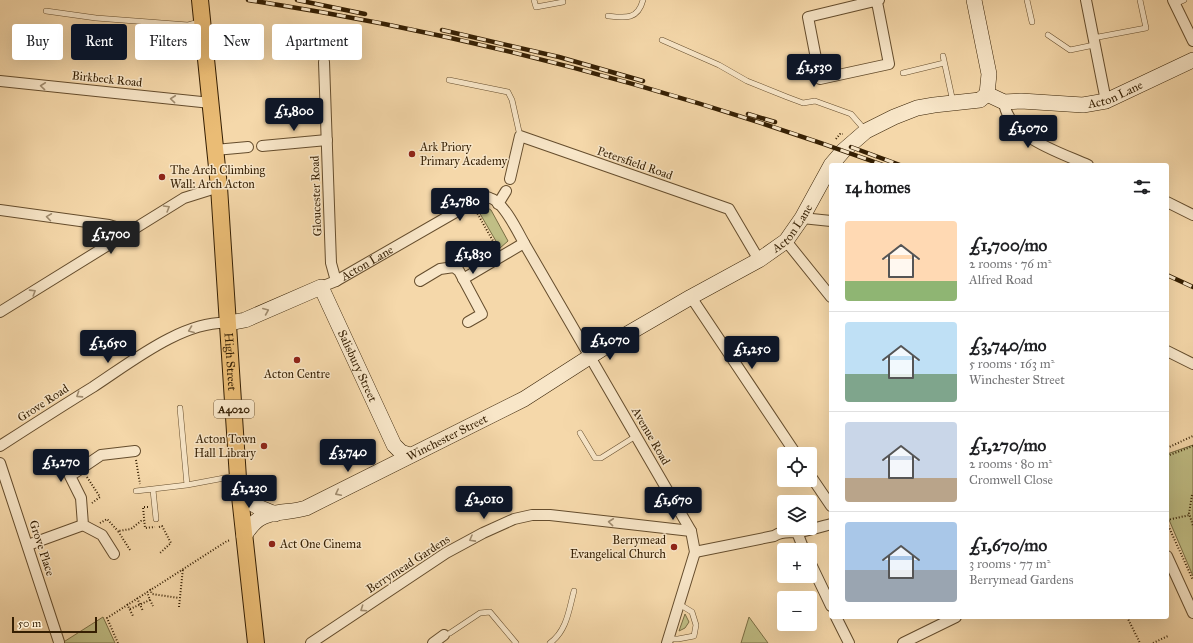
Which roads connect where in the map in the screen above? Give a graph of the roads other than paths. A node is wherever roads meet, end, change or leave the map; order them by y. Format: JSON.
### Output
{"nodes":[{"id":1,"x":200,"y":0,"type":"edge"},
{"id":2,"x":534,"y":0,"type":"edge"},
{"id":3,"x":643,"y":0,"type":"edge"},
{"id":4,"x":974,"y":0,"type":"edge"},
{"id":5,"x":1026,"y":0,"type":"edge"},
{"id":6,"x":1086,"y":0,"type":"edge"},
{"id":7,"x":1140,"y":0,"type":"edge"},
{"id":8,"x":878,"y":1,"type":"edge"},
{"id":9,"x":1177,"y":1,"type":"edge"},
{"id":10,"x":563,"y":2,"type":"dead end"},
{"id":11,"x":46,"y":11,"type":"dead end"},
{"id":12,"x":608,"y":16,"type":"dead end"},
{"id":13,"x":202,"y":22,"type":"junction"},
{"id":14,"x":1032,"y":22,"type":"dead end"},
{"id":15,"x":1048,"y":35,"type":"dead end"},
{"id":16,"x":662,"y":40,"type":"dead end"},
{"id":17,"x":1193,"y":41,"type":"edge"},
{"id":18,"x":1094,"y":42,"type":"junction"},
{"id":19,"x":943,"y":56,"type":"dead end"},
{"id":20,"x":1193,"y":60,"type":"edge"},
{"id":21,"x":324,"y":62,"type":"dead end"},
{"id":22,"x":944,"y":63,"type":"junction"},
{"id":23,"x":903,"y":73,"type":"dead end"},
{"id":24,"x":449,"y":80,"type":"dead end"},
{"id":25,"x":0,"y":81,"type":"edge"},
{"id":26,"x":987,"y":94,"type":"junction"},
{"id":27,"x":1004,"y":102,"type":"junction"},
{"id":28,"x":1106,"y":102,"type":"junction"},
{"id":29,"x":211,"y":103,"type":"junction"},
{"id":30,"x":953,"y":103,"type":"junction"},
{"id":31,"x":866,"y":131,"type":"junction"},
{"id":32,"x":520,"y":136,"type":"junction"},
{"id":33,"x":327,"y":140,"type":"junction"},
{"id":34,"x":262,"y":146,"type":"joint"},
{"id":35,"x":248,"y":147,"type":"joint"},
{"id":36,"x":215,"y":150,"type":"junction"},
{"id":37,"x":833,"y":163,"type":"edge"},
{"id":38,"x":1084,"y":163,"type":"edge"},
{"id":39,"x":829,"y":169,"type":"edge"},
{"id":40,"x":510,"y":179,"type":"joint"},
{"id":41,"x":219,"y":187,"type":"junction"},
{"id":42,"x":506,"y":191,"type":"joint"},
{"id":43,"x":1169,"y":203,"type":"edge"},
{"id":44,"x":498,"y":204,"type":"junction"},
{"id":45,"x":0,"y":210,"type":"edge"},
{"id":46,"x":1193,"y":215,"type":"edge"},
{"id":47,"x":802,"y":218,"type":"junction"},
{"id":48,"x":829,"y":221,"type":"edge"},
{"id":49,"x":129,"y":231,"type":"junction"},
{"id":50,"x":786,"y":242,"type":"junction"},
{"id":51,"x":524,"y":243,"type":"junction"},
{"id":52,"x":759,"y":260,"type":"junction"},
{"id":53,"x":463,"y":279,"type":"junction"},
{"id":54,"x":336,"y":281,"type":"junction"},
{"id":55,"x":420,"y":281,"type":"dead end"},
{"id":56,"x":321,"y":287,"type":"junction"},
{"id":57,"x":829,"y":296,"type":"edge"},
{"id":58,"x":691,"y":297,"type":"junction"},
{"id":59,"x":0,"y":312,"type":"edge"},
{"id":60,"x":468,"y":322,"type":"dead end"},
{"id":61,"x":229,"y":323,"type":"junction"},
{"id":62,"x":1169,"y":352,"type":"edge"},
{"id":63,"x":591,"y":357,"type":"junction"},
{"id":64,"x":1193,"y":364,"type":"edge"},
{"id":65,"x":180,"y":408,"type":"dead end"},
{"id":66,"x":580,"y":433,"type":"dead end"},
{"id":67,"x":636,"y":436,"type":"junction"},
{"id":68,"x":394,"y":445,"type":"junction"},
{"id":69,"x":0,"y":446,"type":"edge"},
{"id":70,"x":791,"y":447,"type":"edge"},
{"id":71,"x":135,"y":451,"type":"road end"},
{"id":72,"x":410,"y":455,"type":"junction"},
{"id":73,"x":0,"y":463,"type":"edge"},
{"id":74,"x":388,"y":467,"type":"junction"},
{"id":75,"x":238,"y":476,"type":"junction"},
{"id":76,"x":187,"y":485,"type":"junction"},
{"id":77,"x":817,"y":485,"type":"edge"},
{"id":78,"x":153,"y":490,"type":"junction"},
{"id":79,"x":138,"y":491,"type":"road end"},
{"id":80,"x":240,"y":496,"type":"junction"},
{"id":81,"x":829,"y":503,"type":"edge"},
{"id":82,"x":275,"y":514,"type":"junction"},
{"id":83,"x":156,"y":519,"type":"dead end"},
{"id":84,"x":829,"y":524,"type":"edge"},
{"id":85,"x":82,"y":525,"type":"junction"},
{"id":86,"x":817,"y":527,"type":"edge"},
{"id":87,"x":692,"y":531,"type":"junction"},
{"id":88,"x":777,"y":534,"type":"edge"},
{"id":89,"x":238,"y":538,"type":"junction"},
{"id":90,"x":28,"y":545,"type":"junction"},
{"id":91,"x":695,"y":552,"type":"junction"},
{"id":92,"x":114,"y":554,"type":"dead end"},
{"id":93,"x":1169,"y":560,"type":"edge"},
{"id":94,"x":817,"y":577,"type":"edge"},
{"id":95,"x":574,"y":591,"type":"dead end"},
{"id":96,"x":829,"y":602,"type":"edge"},
{"id":97,"x":679,"y":604,"type":"junction"},
{"id":98,"x":1193,"y":613,"type":"edge"},
{"id":99,"x":837,"y":619,"type":"edge"},
{"id":100,"x":952,"y":619,"type":"edge"},
{"id":101,"x":447,"y":634,"type":"joint"},
{"id":102,"x":668,"y":641,"type":"edge"},
{"id":103,"x":59,"y":642,"type":"dead end"},
{"id":104,"x":256,"y":643,"type":"edge"},
{"id":105,"x":311,"y":643,"type":"edge"},
{"id":106,"x":433,"y":643,"type":"edge"},
{"id":107,"x":516,"y":643,"type":"edge"},
{"id":108,"x":550,"y":643,"type":"edge"},
{"id":109,"x":849,"y":643,"type":"edge"},
{"id":110,"x":903,"y":643,"type":"edge"}],
"edges":[{"from":1,"to":13,"type":"main road","number":"A4020"},
{"from":2,"to":10,"type":"lane"},
{"from":3,"to":12,"type":"lane"},
{"from":4,"to":26,"type":"main road"},
{"from":5,"to":14,"type":"lane"},
{"from":6,"to":18,"type":"street"},
{"from":7,"to":18,"type":"lane"},
{"from":8,"to":8,"type":"street"},
{"from":9,"to":17,"type":"street"},
{"from":11,"to":13,"type":"lane"},
{"from":13,"to":29,"type":"main road","number":"A4020"},
{"from":15,"to":18,"type":"lane"},
{"from":16,"to":31,"type":"lane"},
{"from":18,"to":28,"type":"street"},
{"from":19,"to":22,"type":"lane"},
{"from":20,"to":28,"type":"main road","name":"Acton Lane"},
{"from":21,"to":33,"type":"street","name":"Gloucester Road"},
{"from":22,"to":23,"type":"lane"},
{"from":22,"to":30,"type":"lane"},
{"from":24,"to":32,"type":"lane"},
{"from":29,"to":25,"type":"street","name":"Birkbeck Road","one_way":true},
{"from":26,"to":27,"type":"main road","name":"Acton Lane"},
{"from":26,"to":30,"type":"main road","name":"Acton Lane"},
{"from":27,"to":28,"type":"main road","name":"Acton Lane"},
{"from":27,"to":38,"type":"street"},
{"from":29,"to":36,"type":"main road","name":"High Street","number":"A4020"},
{"from":30,"to":31,"type":"main road","name":"Acton Lane"},
{"from":31,"to":37,"type":"main road","name":"Acton Lane"},
{"from":32,"to":40,"type":"street"},
{"from":32,"to":52,"type":"street","name":"Petersfield Road"},
{"from":33,"to":34,"type":"street"},
{"from":33,"to":54,"type":"street","name":"Gloucester Road"},
{"from":34,"to":35,"type":"lane"},
{"from":35,"to":36,"type":"street"},
{"from":36,"to":41,"type":"main road","name":"High Street","number":"A4020"},
{"from":39,"to":47,"type":"main road","name":"Acton Lane"},
{"from":40,"to":42,"type":"lane"},
{"from":49,"to":41,"type":"street","one_way":true},
{"from":41,"to":61,"type":"main road","name":"High Street","number":"A4020"},
{"from":42,"to":44,"type":"street"},
{"from":43,"to":46,"type":"street"},
{"from":44,"to":51,"type":"street"},
{"from":44,"to":54,"type":"street","name":"Acton Lane"},
{"from":49,"to":45,"type":"street","one_way":true},
{"from":47,"to":48,"type":"street"},
{"from":47,"to":50,"type":"main road","name":"Acton Lane"},
{"from":59,"to":49,"type":"street","one_way":true},
{"from":50,"to":52,"type":"main road","name":"Acton Lane"},
{"from":50,"to":57,"type":"street"},
{"from":51,"to":53,"type":"street"},
{"from":51,"to":63,"type":"street"},
{"from":52,"to":58,"type":"main road","name":"Acton Lane"},
{"from":53,"to":55,"type":"street"},
{"from":53,"to":60,"type":"street"},
{"from":54,"to":56,"type":"street","name":"Acton Lane"},
{"from":61,"to":56,"type":"main road","name":"Acton Lane","one_way":true},
{"from":56,"to":68,"type":"main road","name":"Salisbury Street"},
{"from":58,"to":63,"type":"main road","name":"Acton Lane"},
{"from":58,"to":70,"type":"street"},
{"from":61,"to":69,"type":"street","name":"Grove Road","one_way":true},
{"from":61,"to":75,"type":"main road","name":"High Street","number":"A4020"},
{"from":62,"to":64,"type":"street"},
{"from":63,"to":67,"type":"street","name":"Avenue Road"},
{"from":63,"to":72,"type":"main road","name":"Winchester Street"},
{"from":65,"to":76,"type":"lane"},
{"from":66,"to":67,"type":"lane"},
{"from":67,"to":87,"type":"street","name":"Avenue Road"},
{"from":68,"to":72,"type":"main road"},
{"from":68,"to":74,"type":"main road"},
{"from":71,"to":85,"type":"street"},
{"from":72,"to":74,"type":"main road","name":"Winchester Street"},
{"from":73,"to":90,"type":"street","name":"Grove Place"},
{"from":74,"to":82,"type":"main road","name":"Winchester Street","one_way":true},
{"from":75,"to":76,"type":"lane"},
{"from":75,"to":80,"type":"main road","name":"High Street","number":"A4020"},
{"from":76,"to":78,"type":"lane"},
{"from":77,"to":81,"type":"street"},
{"from":78,"to":79,"type":"lane"},
{"from":78,"to":83,"type":"lane"},
{"from":80,"to":82,"type":"main road","name":"Winchester Street"},
{"from":80,"to":89,"type":"main road","name":"High Street","number":"A4020"},
{"from":82,"to":89,"type":"main road","name":"Winchester Street"},
{"from":84,"to":86,"type":"street"},
{"from":85,"to":90,"type":"street"},
{"from":85,"to":92,"type":"street"},
{"from":87,"to":91,"type":"street","name":"Avenue Road"},
{"from":87,"to":105,"type":"street","name":"Berrymead Gardens","one_way":true},
{"from":88,"to":91,"type":"street"},
{"from":89,"to":104,"type":"main road","name":"High Street","number":"A4020"},
{"from":90,"to":103,"type":"street","name":"Grove Place"},
{"from":91,"to":97,"type":"street","name":"Avenue Road"},
{"from":93,"to":98,"type":"street"},
{"from":94,"to":96,"type":"street"},
{"from":95,"to":108,"type":"lane"},
{"from":97,"to":102,"type":"street","name":"Avenue Road"},
{"from":97,"to":102,"type":"lane"},
{"from":99,"to":109,"type":"street"},
{"from":100,"to":110,"type":"street"},
{"from":101,"to":106,"type":"street"},
{"from":101,"to":107,"type":"lane"}]}
